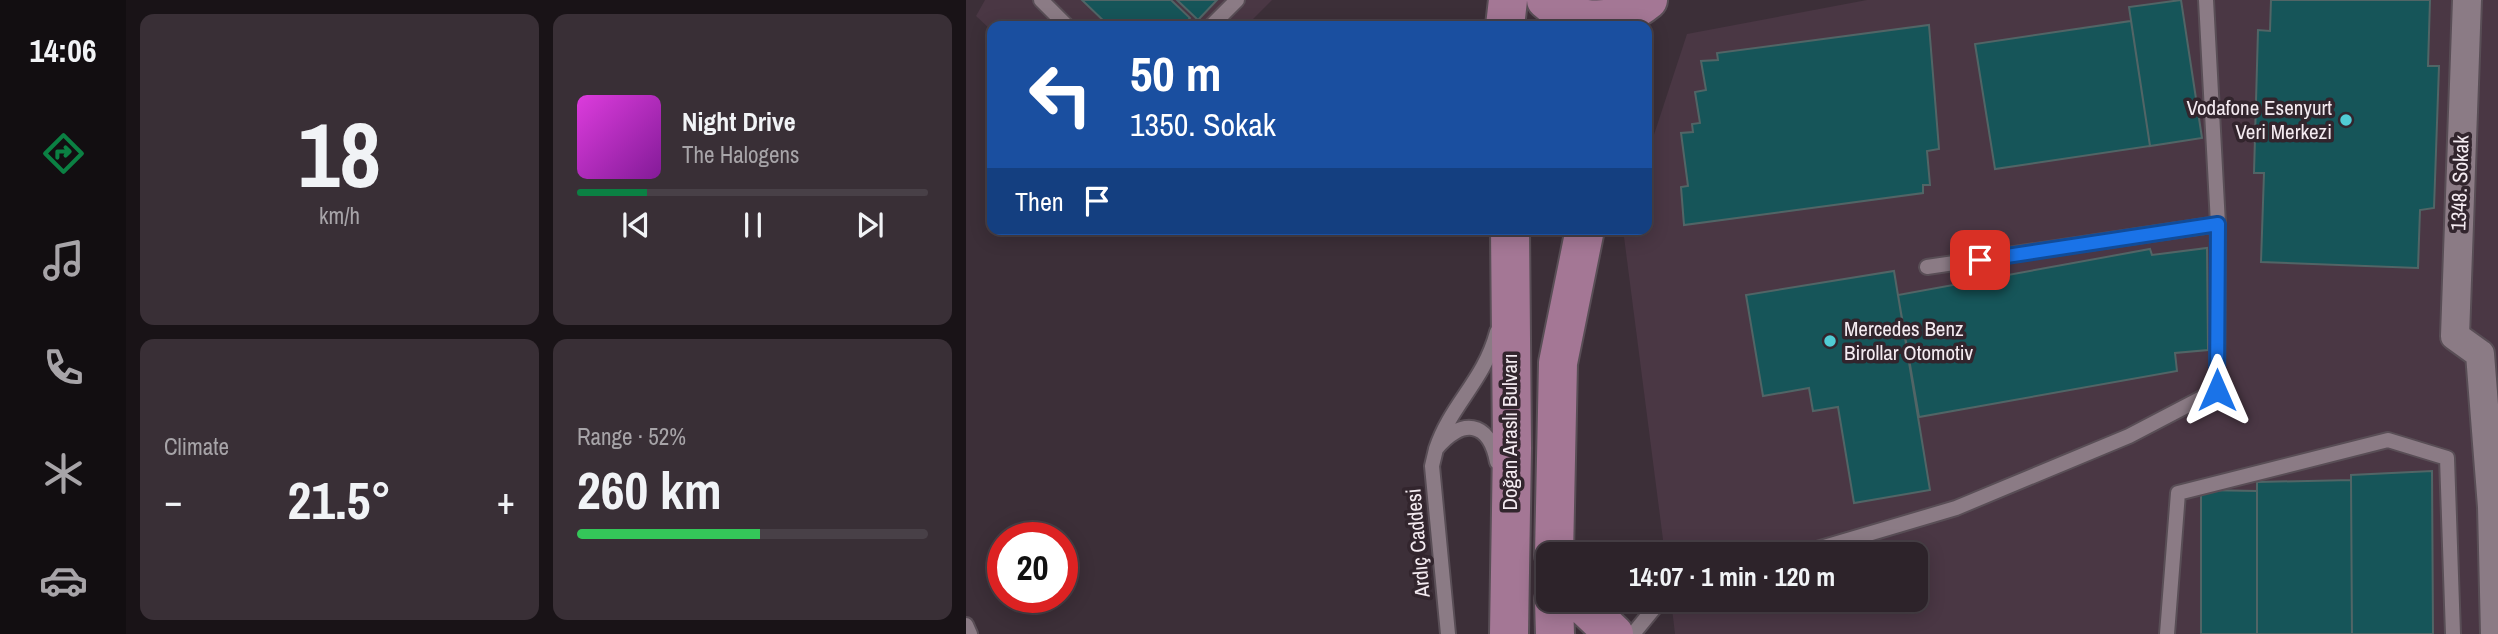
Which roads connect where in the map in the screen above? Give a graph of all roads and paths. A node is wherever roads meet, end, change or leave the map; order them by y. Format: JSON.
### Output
{"nodes":[{"id":1,"x":1041,"y":0,"type":"edge"},
{"id":2,"x":1237,"y":0,"type":"edge"},
{"id":3,"x":1508,"y":0,"type":"edge"},
{"id":4,"x":1546,"y":0,"type":"edge"},
{"id":5,"x":2206,"y":0,"type":"edge"},
{"id":6,"x":2467,"y":0,"type":"edge"},
{"id":7,"x":1640,"y":11,"type":"edge"},
{"id":8,"x":1062,"y":21,"type":"edge"},
{"id":9,"x":1216,"y":21,"type":"edge"},
{"id":10,"x":1506,"y":21,"type":"edge"},
{"id":11,"x":2218,"y":224,"type":"junction"},
{"id":12,"x":1510,"y":235,"type":"edge"},
{"id":13,"x":1565,"y":235,"type":"edge"},
{"id":14,"x":1584,"y":235,"type":"edge"},
{"id":15,"x":1927,"y":267,"type":"dead end"},
{"id":16,"x":1511,"y":287,"type":"junction"},
{"id":17,"x":2489,"y":352,"type":"edge"},
{"id":18,"x":1558,"y":363,"type":"junction"},
{"id":19,"x":1436,"y":449,"type":"junction"},
{"id":20,"x":1554,"y":542,"type":"edge"},
{"id":21,"x":1841,"y":542,"type":"edge"},
{"id":22,"x":1509,"y":554,"type":"junction"},
{"id":23,"x":1554,"y":612,"type":"edge"},
{"id":24,"x":1591,"y":612,"type":"edge"},
{"id":25,"x":1651,"y":612,"type":"edge"},
{"id":26,"x":966,"y":625,"type":"edge"},
{"id":27,"x":970,"y":634,"type":"edge"},
{"id":28,"x":1448,"y":634,"type":"edge"},
{"id":29,"x":1509,"y":634,"type":"edge"},
{"id":30,"x":1555,"y":634,"type":"edge"},
{"id":31,"x":1614,"y":634,"type":"edge"},
{"id":32,"x":1633,"y":634,"type":"edge"},
{"id":33,"x":2167,"y":634,"type":"edge"},
{"id":34,"x":2453,"y":634,"type":"edge"},
{"id":35,"x":2495,"y":634,"type":"edge"}],
"edges":[{"from":1,"to":8,"type":"lane"},
{"from":2,"to":9,"type":"lane"},
{"from":3,"to":10,"type":"main road"},
{"from":4,"to":7,"type":"main road"},
{"from":5,"to":11,"type":"lane"},
{"from":6,"to":17,"type":"street","name":"1348. Sokak"},
{"from":11,"to":15,"type":"lane"},
{"from":11,"to":21,"type":"lane"},
{"from":12,"to":16,"type":"main road","name":"Doğan Araslı Bulvarı"},
{"from":13,"to":18,"type":"main road"},
{"from":14,"to":18,"type":"main road"},
{"from":16,"to":19,"type":"lane"},
{"from":16,"to":22,"type":"main road","name":"Doğan Araslı Bulvarı"},
{"from":17,"to":35,"type":"street"},
{"from":18,"to":20,"type":"main road"},
{"from":19,"to":22,"type":"lane"},
{"from":19,"to":28,"type":"lane","name":"Ardıç Caddesi"},
{"from":22,"to":29,"type":"main road","name":"Doğan Araslı Bulvarı"},
{"from":23,"to":30,"type":"main road"},
{"from":24,"to":31,"type":"main road"},
{"from":25,"to":32,"type":"lane"},
{"from":26,"to":27,"type":"lane"},
{"from":33,"to":34,"type":"lane"}]}
